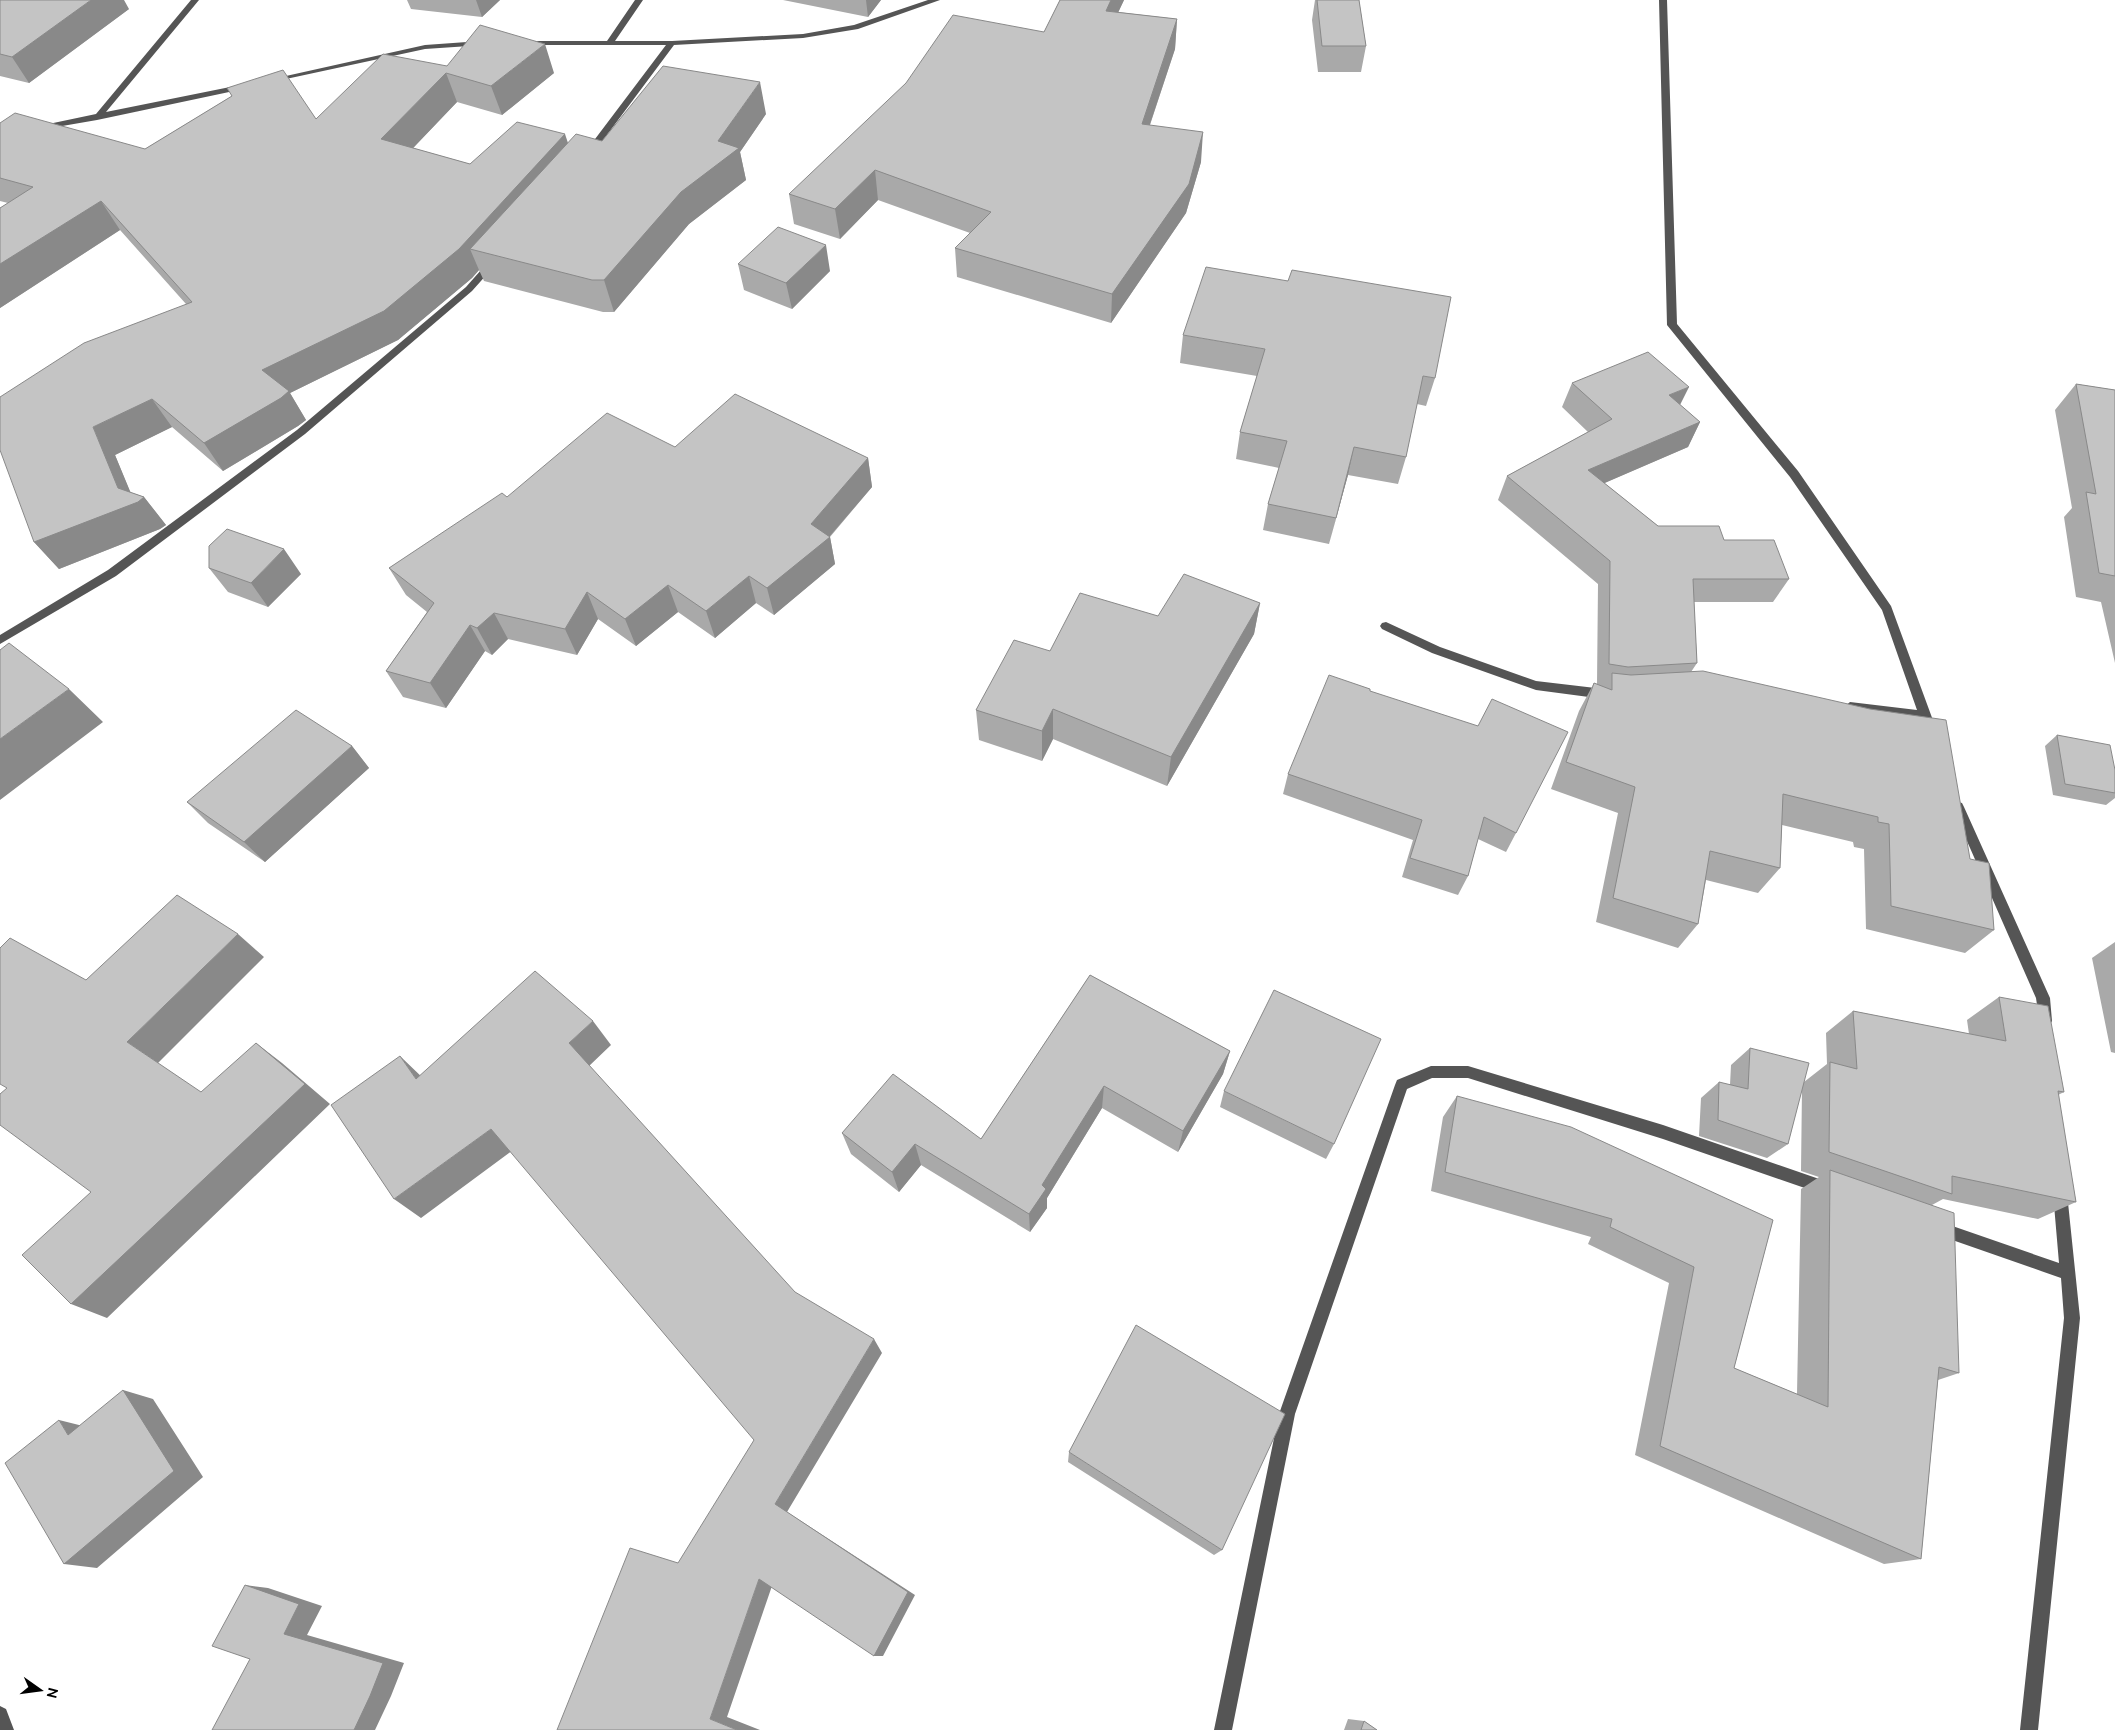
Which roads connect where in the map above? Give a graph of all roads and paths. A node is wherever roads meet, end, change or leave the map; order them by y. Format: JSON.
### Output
{"nodes":[{"id":1,"x":194,"y":0,"type":"edge"},
{"id":2,"x":640,"y":0,"type":"edge"},
{"id":3,"x":936,"y":0,"type":"edge"},
{"id":4,"x":1663,"y":0,"type":"edge"},
{"id":5,"x":491,"y":43,"type":"edge"},
{"id":6,"x":521,"y":43,"type":"edge"},
{"id":7,"x":672,"y":43,"type":"junction"},
{"id":8,"x":609,"y":44,"type":"junction"},
{"id":9,"x":261,"y":82,"type":"edge"},
{"id":10,"x":251,"y":84,"type":"edge"},
{"id":11,"x":97,"y":118,"type":"junction"},
{"id":12,"x":29,"y":130,"type":"edge"},
{"id":13,"x":582,"y":163,"type":"edge"},
{"id":14,"x":502,"y":252,"type":"edge"},
{"id":15,"x":1386,"y":626,"type":"dead end"},
{"id":16,"x":0,"y":640,"type":"edge"},
{"id":17,"x":1615,"y":696,"type":"edge"},
{"id":18,"x":1838,"y":705,"type":"edge"},
{"id":19,"x":1925,"y":715,"type":"junction"},
{"id":20,"x":1938,"y":750,"type":"edge"},
{"id":21,"x":1953,"y":794,"type":"edge"},
{"id":22,"x":2046,"y":1038,"type":"edge"},
{"id":23,"x":2060,"y":1185,"type":"edge"},
{"id":24,"x":1842,"y":1194,"type":"edge"},
{"id":25,"x":1926,"y":1224,"type":"edge"},
{"id":26,"x":2068,"y":1273,"type":"junction"},
{"id":27,"x":0,"y":1715,"type":"edge"},
{"id":28,"x":4,"y":1730,"type":"edge"},
{"id":29,"x":1223,"y":1730,"type":"edge"},
{"id":30,"x":2029,"y":1730,"type":"edge"}],
"edges":[{"from":1,"to":11,"type":"street"},
{"from":2,"to":8,"type":"street"},
{"from":3,"to":7,"type":"street"},
{"from":4,"to":19,"type":"street"},
{"from":5,"to":9,"type":"street"},
{"from":6,"to":8,"type":"street"},
{"from":7,"to":8,"type":"street"},
{"from":7,"to":13,"type":"street"},
{"from":10,"to":11,"type":"street"},
{"from":11,"to":12,"type":"street"},
{"from":14,"to":16,"type":"street"},
{"from":15,"to":17,"type":"street"},
{"from":18,"to":19,"type":"street"},
{"from":19,"to":20,"type":"street"},
{"from":21,"to":22,"type":"street"},
{"from":23,"to":26,"type":"street"},
{"from":24,"to":29,"type":"street"},
{"from":25,"to":26,"type":"street"},
{"from":26,"to":30,"type":"street"},
{"from":27,"to":28,"type":"street"}]}
